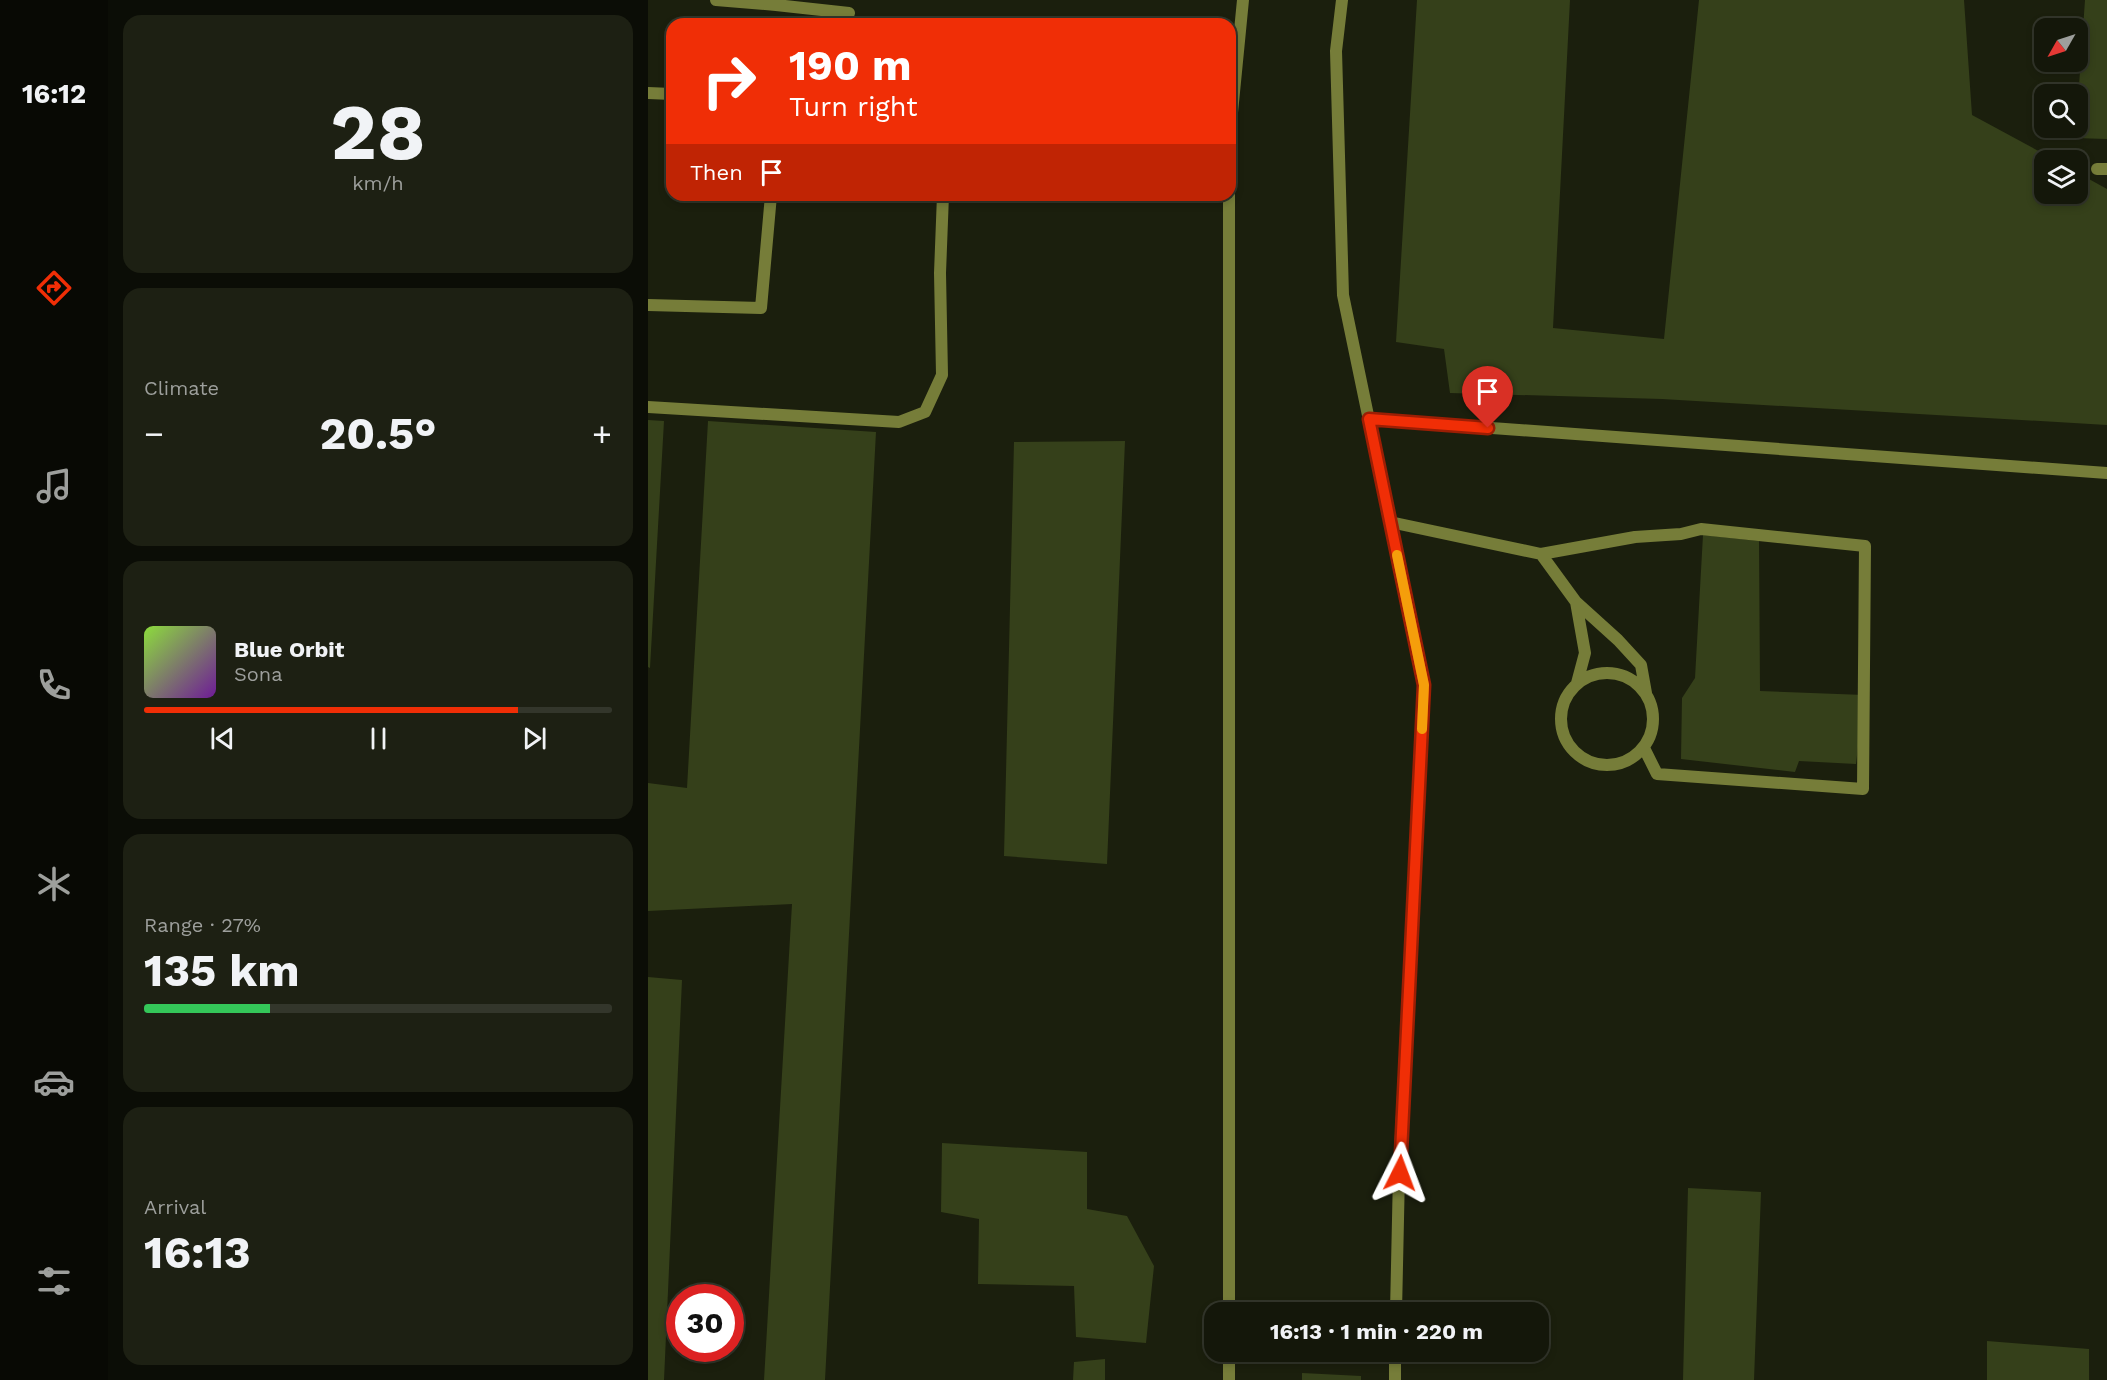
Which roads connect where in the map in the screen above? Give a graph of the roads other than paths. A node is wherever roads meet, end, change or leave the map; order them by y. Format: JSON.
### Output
{"nodes":[{"id":1,"x":716,"y":0,"type":"edge"},
{"id":2,"x":1242,"y":0,"type":"edge"},
{"id":3,"x":1342,"y":0,"type":"edge"},
{"id":4,"x":776,"y":3,"type":"edge"},
{"id":5,"x":849,"y":13,"type":"dead end"},
{"id":6,"x":1236,"y":66,"type":"edge"},
{"id":7,"x":648,"y":93,"type":"edge"},
{"id":8,"x":666,"y":94,"type":"edge"},
{"id":9,"x":770,"y":201,"type":"edge"},
{"id":10,"x":943,"y":201,"type":"edge"},
{"id":11,"x":1229,"y":201,"type":"edge"},
{"id":12,"x":648,"y":305,"type":"edge"},
{"id":13,"x":648,"y":407,"type":"edge"},
{"id":14,"x":1369,"y":419,"type":"junction"},
{"id":15,"x":2107,"y":473,"type":"edge"},
{"id":16,"x":1390,"y":522,"type":"junction"},
{"id":17,"x":1541,"y":554,"type":"junction"},
{"id":18,"x":1576,"y":602,"type":"junction"},
{"id":19,"x":1577,"y":683,"type":"junction"},
{"id":20,"x":1646,"y":693,"type":"junction"},
{"id":21,"x":1644,"y":748,"type":"junction"},
{"id":22,"x":1229,"y":1302,"type":"edge"},
{"id":23,"x":1396,"y":1302,"type":"edge"},
{"id":24,"x":1229,"y":1362,"type":"edge"},
{"id":25,"x":1395,"y":1362,"type":"edge"},
{"id":26,"x":1229,"y":1380,"type":"edge"},
{"id":27,"x":1395,"y":1380,"type":"edge"}],
"edges":[{"from":1,"to":4,"type":"street"},
{"from":2,"to":6,"type":"street"},
{"from":3,"to":14,"type":"street"},
{"from":4,"to":5,"type":"street"},
{"from":7,"to":8,"type":"street"},
{"from":9,"to":12,"type":"street"},
{"from":10,"to":13,"type":"street"},
{"from":11,"to":22,"type":"street"},
{"from":14,"to":15,"type":"street"},
{"from":14,"to":16,"type":"street"},
{"from":16,"to":17,"type":"street"},
{"from":16,"to":23,"type":"street"},
{"from":17,"to":18,"type":"street"},
{"from":17,"to":21,"type":"street"},
{"from":18,"to":19,"type":"street"},
{"from":18,"to":20,"type":"street"},
{"from":19,"to":20,"type":"street"},
{"from":19,"to":21,"type":"street"},
{"from":20,"to":21,"type":"street"},
{"from":24,"to":26,"type":"street"},
{"from":25,"to":27,"type":"street"}]}
